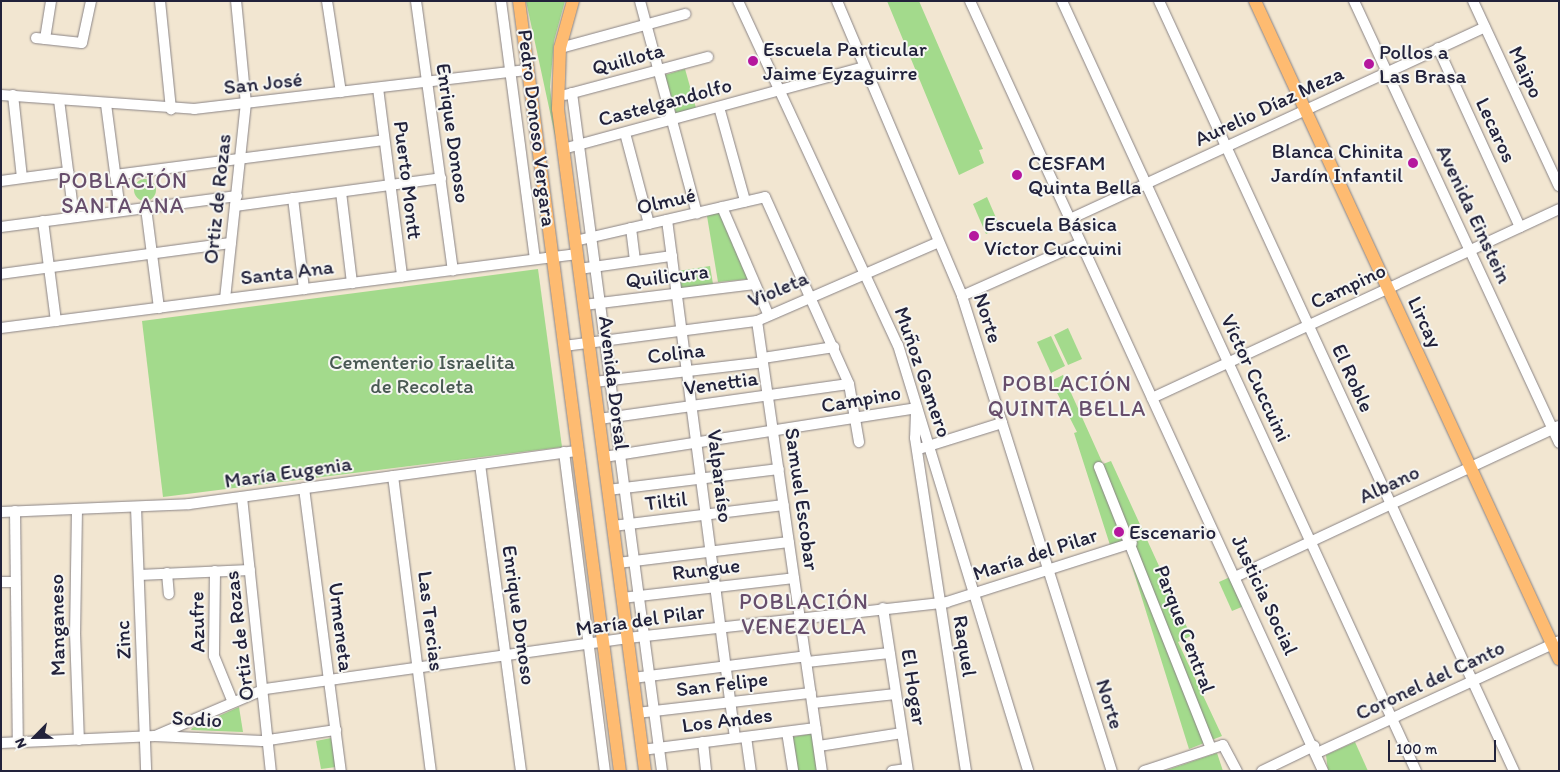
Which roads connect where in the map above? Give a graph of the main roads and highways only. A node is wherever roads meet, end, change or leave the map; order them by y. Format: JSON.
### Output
{"nodes":[{"id":1,"x":519,"y":1,"type":"edge"},
{"id":2,"x":573,"y":1,"type":"edge"},
{"id":3,"x":1256,"y":1,"type":"edge"},
{"id":4,"x":1555,"y":643,"type":"edge"},
{"id":5,"x":1559,"y":659,"type":"edge"},
{"id":6,"x":620,"y":771,"type":"edge"},
{"id":7,"x":645,"y":771,"type":"edge"}],
"edges":[{"from":1,"to":6,"type":"main road","name":"Avenida Dorsal"},
{"from":2,"to":7,"type":"main road","name":"Avenida Dorsal"},
{"from":3,"to":4,"type":"main road","name":"Lircay"},
{"from":4,"to":5,"type":"main road","name":"Lircay"}]}
